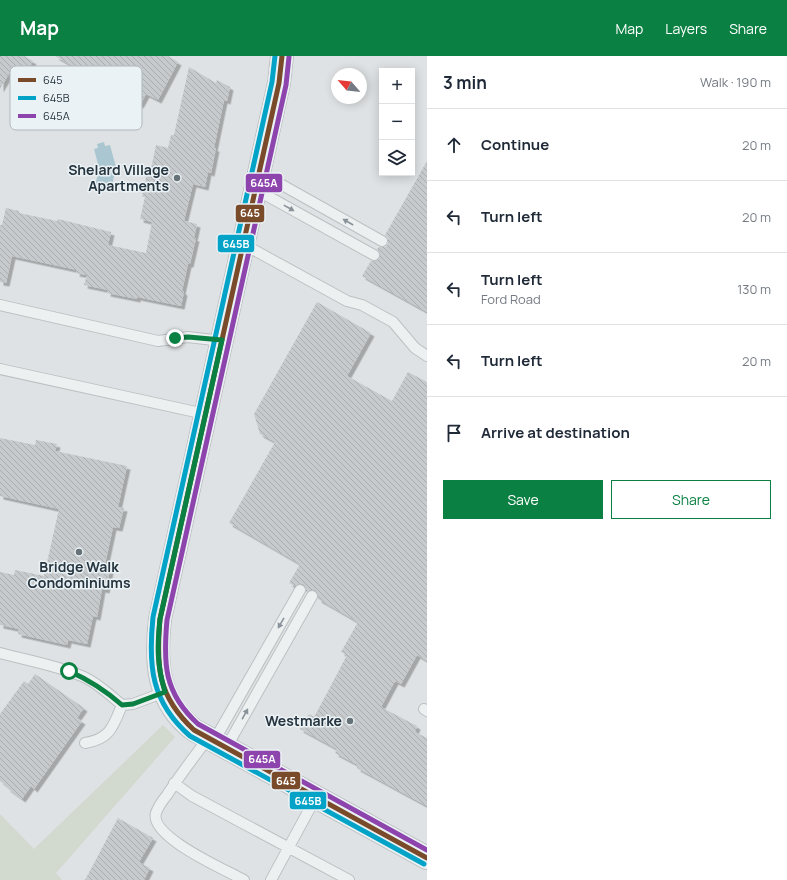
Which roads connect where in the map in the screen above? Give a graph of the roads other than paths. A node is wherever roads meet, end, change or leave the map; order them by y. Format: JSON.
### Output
{"nodes":[{"id":1,"x":282,"y":56,"type":"edge"},
{"id":2,"x":257,"y":180,"type":"junction"},
{"id":3,"x":382,"y":241,"type":"dead end"},
{"id":4,"x":243,"y":244,"type":"junction"},
{"id":5,"x":374,"y":255,"type":"dead end"},
{"id":6,"x":0,"y":305,"type":"edge"},
{"id":7,"x":222,"y":340,"type":"junction"},
{"id":8,"x":427,"y":356,"type":"edge"},
{"id":9,"x":0,"y":369,"type":"edge"},
{"id":10,"x":205,"y":414,"type":"junction"},
{"id":11,"x":300,"y":590,"type":"dead end"},
{"id":12,"x":312,"y":596,"type":"dead end"},
{"id":13,"x":0,"y":654,"type":"edge"},
{"id":14,"x":165,"y":692,"type":"junction"},
{"id":15,"x":122,"y":705,"type":"junction"},
{"id":16,"x":216,"y":742,"type":"junction"},
{"id":17,"x":85,"y":743,"type":"dead end"},
{"id":18,"x":174,"y":783,"type":"junction"},
{"id":19,"x":316,"y":797,"type":"junction"},
{"id":20,"x":288,"y":848,"type":"junction"},
{"id":21,"x":427,"y":858,"type":"edge"},
{"id":22,"x":244,"y":880,"type":"edge"},
{"id":23,"x":271,"y":880,"type":"edge"},
{"id":24,"x":348,"y":880,"type":"edge"}],
"edges":[{"from":1,"to":2,"type":"street"},
{"from":3,"to":2,"type":"lane","one_way":true},
{"from":2,"to":4,"type":"street"},
{"from":2,"to":5,"type":"lane","one_way":true},
{"from":4,"to":7,"type":"street"},
{"from":4,"to":8,"type":"lane"},
{"from":6,"to":7,"type":"lane"},
{"from":7,"to":10,"type":"street"},
{"from":9,"to":10,"type":"lane"},
{"from":10,"to":14,"type":"street"},
{"from":11,"to":16,"type":"lane","one_way":true},
{"from":16,"to":12,"type":"lane","one_way":true},
{"from":13,"to":15,"type":"lane"},
{"from":14,"to":15,"type":"lane"},
{"from":14,"to":16,"type":"street"},
{"from":15,"to":17,"type":"lane"},
{"from":16,"to":18,"type":"lane"},
{"from":16,"to":19,"type":"street"},
{"from":18,"to":20,"type":"lane"},
{"from":18,"to":22,"type":"lane"},
{"from":19,"to":20,"type":"lane"},
{"from":19,"to":21,"type":"street"},
{"from":20,"to":23,"type":"lane"},
{"from":20,"to":24,"type":"lane"}]}
